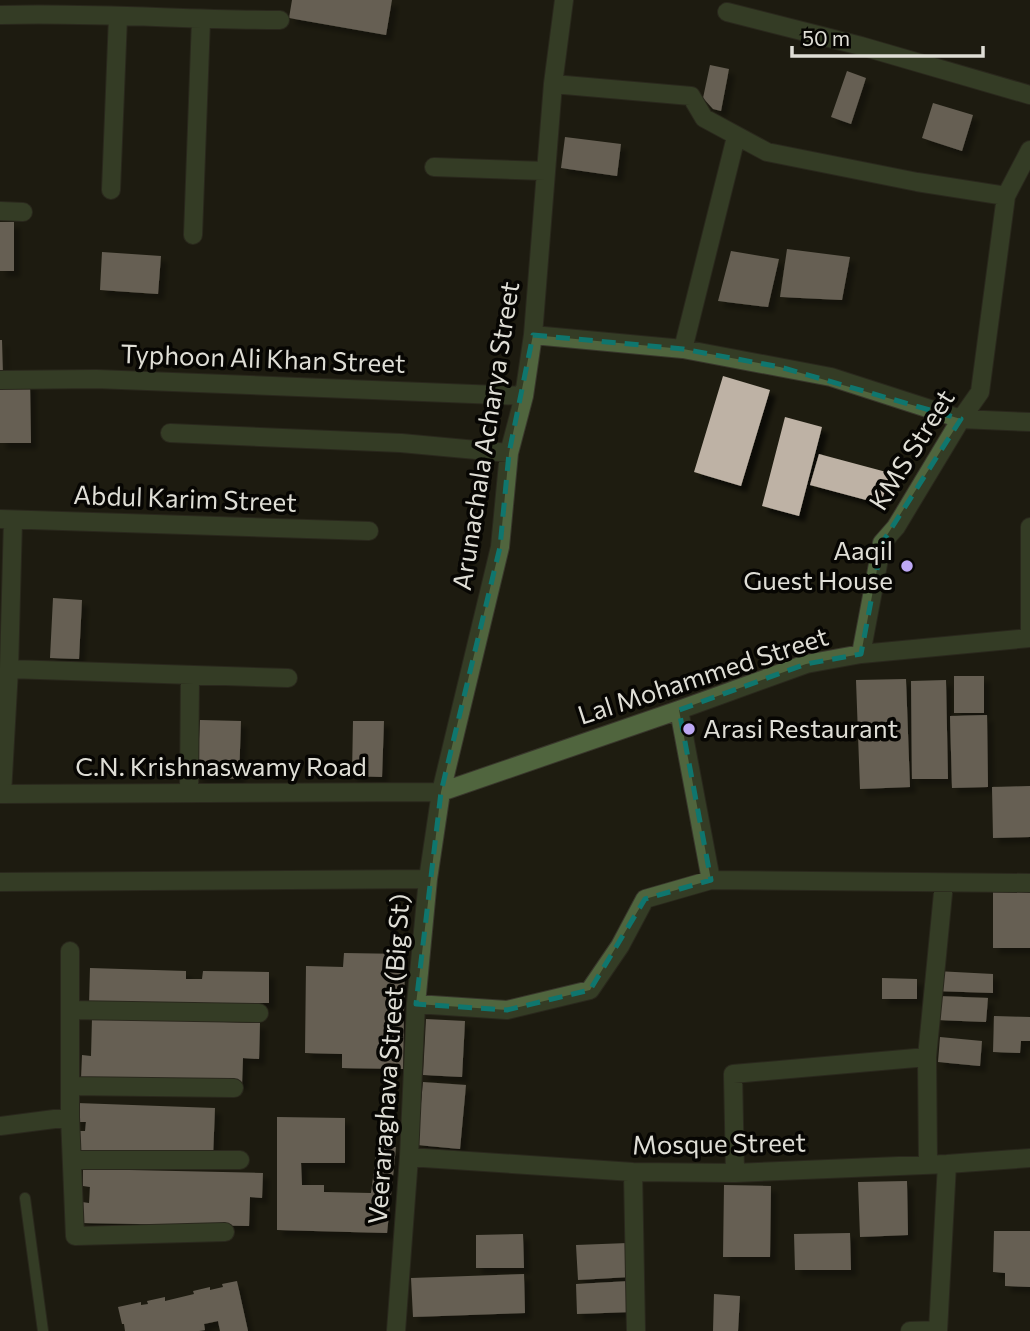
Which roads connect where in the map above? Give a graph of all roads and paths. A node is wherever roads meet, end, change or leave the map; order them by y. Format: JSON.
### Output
{"nodes":[{"id":1,"x":564,"y":0,"type":"edge"},
{"id":2,"x":727,"y":12,"type":"dead end"},
{"id":3,"x":0,"y":15,"type":"edge"},
{"id":4,"x":118,"y":17,"type":"junction"},
{"id":5,"x":201,"y":20,"type":"junction"},
{"id":6,"x":280,"y":20,"type":"dead end"},
{"id":7,"x":553,"y":84,"type":"junction"},
{"id":8,"x":1030,"y":95,"type":"edge"},
{"id":9,"x":736,"y":137,"type":"junction"},
{"id":10,"x":1030,"y":150,"type":"edge"},
{"id":11,"x":434,"y":167,"type":"dead end"},
{"id":12,"x":545,"y":171,"type":"junction"},
{"id":13,"x":111,"y":190,"type":"dead end"},
{"id":14,"x":1006,"y":195,"type":"junction"},
{"id":15,"x":0,"y":211,"type":"edge"},
{"id":16,"x":23,"y":212,"type":"dead end"},
{"id":17,"x":193,"y":235,"type":"dead end"},
{"id":18,"x":533,"y":335,"type":"junction"},
{"id":19,"x":683,"y":349,"type":"junction"},
{"id":20,"x":0,"y":380,"type":"edge"},
{"id":21,"x":524,"y":396,"type":"junction"},
{"id":22,"x":961,"y":419,"type":"junction"},
{"id":23,"x":1030,"y":422,"type":"edge"},
{"id":24,"x":170,"y":433,"type":"dead end"},
{"id":25,"x":509,"y":453,"type":"junction"},
{"id":26,"x":6,"y":520,"type":"edge"},
{"id":27,"x":1030,"y":527,"type":"edge"},
{"id":28,"x":369,"y":531,"type":"dead end"},
{"id":29,"x":1030,"y":638,"type":"edge"},
{"id":30,"x":861,"y":654,"type":"junction"},
{"id":31,"x":9,"y":669,"type":"junction"},
{"id":32,"x":190,"y":675,"type":"junction"},
{"id":33,"x":288,"y":678,"type":"dead end"},
{"id":34,"x":678,"y":710,"type":"junction"},
{"id":35,"x":441,"y":792,"type":"junction"},
{"id":36,"x":189,"y":793,"type":"junction"},
{"id":37,"x":1,"y":794,"type":"edge"},
{"id":38,"x":428,"y":879,"type":"junction"},
{"id":39,"x":711,"y":880,"type":"junction"},
{"id":40,"x":0,"y":882,"type":"edge"},
{"id":41,"x":944,"y":883,"type":"junction"},
{"id":42,"x":1030,"y":883,"type":"edge"},
{"id":43,"x":70,"y":951,"type":"dead end"},
{"id":44,"x":416,"y":1004,"type":"junction"},
{"id":45,"x":70,"y":1010,"type":"junction"},
{"id":46,"x":258,"y":1013,"type":"dead end"},
{"id":47,"x":927,"y":1057,"type":"junction"},
{"id":48,"x":69,"y":1086,"type":"junction"},
{"id":49,"x":234,"y":1088,"type":"dead end"},
{"id":50,"x":69,"y":1117,"type":"junction"},
{"id":51,"x":0,"y":1126,"type":"edge"},
{"id":52,"x":409,"y":1157,"type":"junction"},
{"id":53,"x":1030,"y":1158,"type":"edge"},
{"id":54,"x":72,"y":1160,"type":"junction"},
{"id":55,"x":240,"y":1160,"type":"dead end"},
{"id":56,"x":928,"y":1164,"type":"junction"},
{"id":57,"x":947,"y":1164,"type":"junction"},
{"id":58,"x":633,"y":1172,"type":"junction"},
{"id":59,"x":736,"y":1173,"type":"junction"},
{"id":60,"x":25,"y":1198,"type":"dead end"},
{"id":61,"x":225,"y":1232,"type":"dead end"},
{"id":62,"x":938,"y":1330,"type":"edge"},
{"id":63,"x":43,"y":1331,"type":"edge"},
{"id":64,"x":396,"y":1331,"type":"edge"},
{"id":65,"x":636,"y":1331,"type":"edge"},
{"id":66,"x":910,"y":1331,"type":"edge"}],
"edges":[{"from":1,"to":7,"type":"street","name":"Arunachala Acharya Street"},
{"from":2,"to":8,"type":"street"},
{"from":3,"to":4,"type":"street"},
{"from":4,"to":5,"type":"street"},
{"from":4,"to":13,"type":"street"},
{"from":5,"to":6,"type":"street"},
{"from":5,"to":17,"type":"street"},
{"from":7,"to":9,"type":"street"},
{"from":7,"to":12,"type":"street","name":"Arunachala Acharya Street"},
{"from":9,"to":14,"type":"street"},
{"from":9,"to":19,"type":"street"},
{"from":10,"to":14,"type":"street","name":"KMS Street"},
{"from":11,"to":12,"type":"street"},
{"from":12,"to":18,"type":"street","name":"Arunachala Acharya Street"},
{"from":14,"to":22,"type":"street","name":"KMS Street"},
{"from":15,"to":16,"type":"street"},
{"from":18,"to":19,"type":"street"},
{"from":18,"to":21,"type":"street","name":"Arunachala Acharya Street"},
{"from":19,"to":22,"type":"street"},
{"from":20,"to":21,"type":"street","name":"Typhoon Ali Khan Street"},
{"from":21,"to":25,"type":"street","name":"Arunachala Acharya Street"},
{"from":22,"to":23,"type":"street"},
{"from":22,"to":30,"type":"street","name":"KMS Street"},
{"from":24,"to":25,"type":"street"},
{"from":25,"to":35,"type":"street","name":"Arunachala Acharya Street"},
{"from":26,"to":28,"type":"street","name":"Abdul Karim Street"},
{"from":26,"to":31,"type":"street"},
{"from":27,"to":29,"type":"street"},
{"from":29,"to":30,"type":"street","name":"Lal Mohammed Street"},
{"from":30,"to":34,"type":"street","name":"Lal Mohammed Street"},
{"from":31,"to":32,"type":"street"},
{"from":31,"to":37,"type":"street"},
{"from":32,"to":33,"type":"street"},
{"from":32,"to":36,"type":"street"},
{"from":34,"to":35,"type":"street","name":"Lal Mohammed Street"},
{"from":34,"to":39,"type":"street"},
{"from":35,"to":36,"type":"street","name":"C.N. Krishnaswamy Road"},
{"from":35,"to":38,"type":"street","name":"Veeraraghava Street (Big St)"},
{"from":36,"to":37,"type":"street","name":"C.N. Krishnaswamy Road"},
{"from":38,"to":40,"type":"street"},
{"from":38,"to":44,"type":"street","name":"Veeraraghava Street (Big St)"},
{"from":39,"to":41,"type":"street"},
{"from":39,"to":44,"type":"street"},
{"from":41,"to":42,"type":"street"},
{"from":41,"to":47,"type":"street"},
{"from":43,"to":45,"type":"street"},
{"from":44,"to":52,"type":"street","name":"Veeraraghava Street (Big St)"},
{"from":45,"to":46,"type":"street"},
{"from":45,"to":48,"type":"street"},
{"from":47,"to":56,"type":"street"},
{"from":47,"to":59,"type":"street"},
{"from":48,"to":49,"type":"street"},
{"from":48,"to":50,"type":"street"},
{"from":50,"to":51,"type":"street"},
{"from":50,"to":54,"type":"street"},
{"from":52,"to":58,"type":"street","name":"Mosque Street"},
{"from":52,"to":64,"type":"street","name":"Veeraraghava Street (Big St)"},
{"from":53,"to":57,"type":"street","name":"Mosque Street"},
{"from":54,"to":55,"type":"street"},
{"from":54,"to":61,"type":"street"},
{"from":56,"to":57,"type":"street","name":"Mosque Street"},
{"from":56,"to":59,"type":"street","name":"Mosque Street"},
{"from":57,"to":62,"type":"street"},
{"from":58,"to":59,"type":"street","name":"Mosque Street"},
{"from":58,"to":65,"type":"street"},
{"from":60,"to":63,"type":"lane"},
{"from":62,"to":66,"type":"street"}]}
